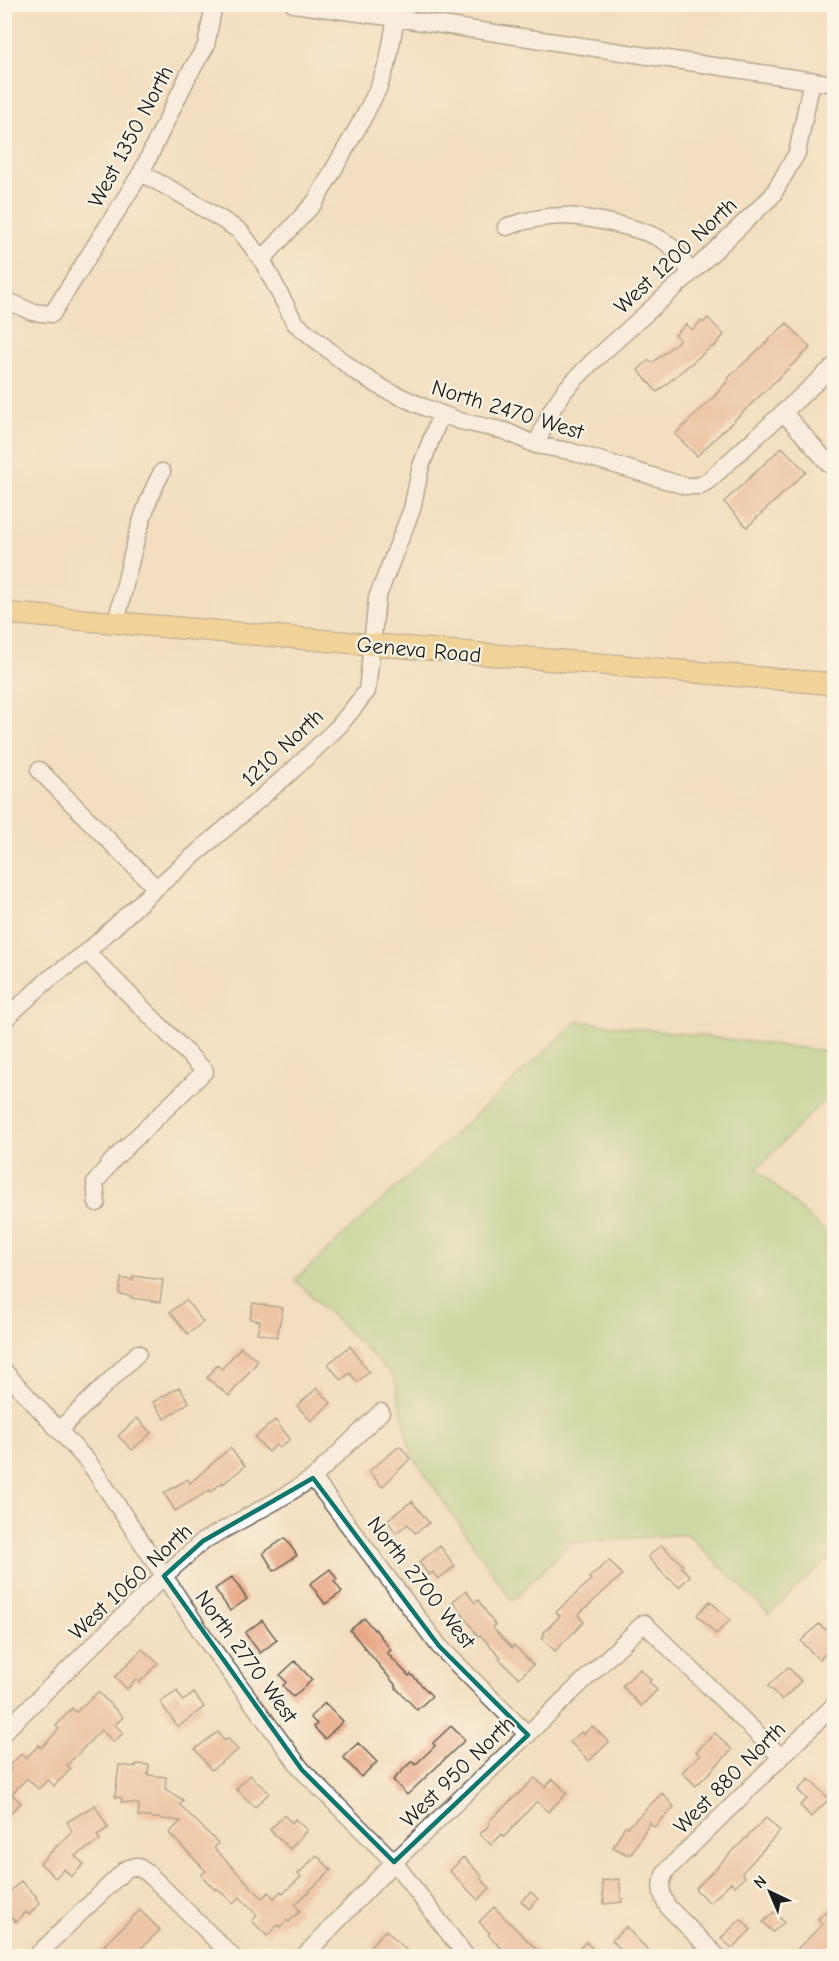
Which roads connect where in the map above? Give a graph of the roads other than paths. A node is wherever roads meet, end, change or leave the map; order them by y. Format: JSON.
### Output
{"nodes":[{"id":1,"x":213,"y":4,"type":"edge"},
{"id":2,"x":293,"y":4,"type":"edge"},
{"id":3,"x":396,"y":18,"type":"junction"},
{"id":4,"x":812,"y":80,"type":"junction"},
{"id":5,"x":834,"y":84,"type":"edge"},
{"id":6,"x":141,"y":173,"type":"junction"},
{"id":7,"x":506,"y":227,"type":"dead end"},
{"id":8,"x":262,"y":260,"type":"junction"},
{"id":9,"x":691,"y":273,"type":"junction"},
{"id":10,"x":4,"y":299,"type":"edge"},
{"id":11,"x":834,"y":366,"type":"edge"},
{"id":12,"x":783,"y":413,"type":"junction"},
{"id":13,"x":441,"y":414,"type":"junction"},
{"id":14,"x":536,"y":445,"type":"junction"},
{"id":15,"x":829,"y":464,"type":"dead end"},
{"id":16,"x":162,"y":472,"type":"dead end"},
{"id":17,"x":4,"y":613,"type":"edge"},
{"id":18,"x":116,"y":623,"type":"junction"},
{"id":19,"x":373,"y":645,"type":"junction"},
{"id":20,"x":834,"y":684,"type":"edge"},
{"id":21,"x":39,"y":770,"type":"dead end"},
{"id":22,"x":156,"y":888,"type":"junction"},
{"id":23,"x":87,"y":952,"type":"junction"},
{"id":24,"x":4,"y":1020,"type":"edge"},
{"id":25,"x":97,"y":1203,"type":"dead end"},
{"id":26,"x":138,"y":1353,"type":"dead end"},
{"id":27,"x":4,"y":1371,"type":"edge"},
{"id":28,"x":381,"y":1412,"type":"dead end"},
{"id":29,"x":58,"y":1430,"type":"junction"},
{"id":30,"x":313,"y":1478,"type":"junction"},
{"id":31,"x":164,"y":1576,"type":"junction"},
{"id":32,"x":834,"y":1705,"type":"edge"},
{"id":33,"x":4,"y":1732,"type":"edge"},
{"id":34,"x":528,"y":1735,"type":"junction"},
{"id":35,"x":781,"y":1757,"type":"junction"},
{"id":36,"x":394,"y":1862,"type":"junction"},
{"id":37,"x":36,"y":1956,"type":"edge"},
{"id":38,"x":232,"y":1956,"type":"edge"},
{"id":39,"x":304,"y":1956,"type":"edge"},
{"id":40,"x":466,"y":1956,"type":"edge"},
{"id":41,"x":717,"y":1956,"type":"edge"}],
"edges":[{"from":1,"to":6,"type":"street","name":"West 1350 North"},
{"from":2,"to":3,"type":"street"},
{"from":3,"to":4,"type":"street"},
{"from":3,"to":8,"type":"street"},
{"from":4,"to":5,"type":"street"},
{"from":4,"to":9,"type":"street","name":"West 1200 North"},
{"from":6,"to":8,"type":"street","name":"North 2470 West"},
{"from":6,"to":10,"type":"street","name":"West 1350 North"},
{"from":7,"to":9,"type":"street"},
{"from":8,"to":13,"type":"street","name":"North 2470 West"},
{"from":9,"to":14,"type":"street","name":"West 1200 North"},
{"from":11,"to":12,"type":"street"},
{"from":12,"to":14,"type":"street","name":"North 2470 West"},
{"from":12,"to":15,"type":"street"},
{"from":13,"to":14,"type":"street","name":"North 2470 West"},
{"from":13,"to":19,"type":"street","name":"1210 North"},
{"from":16,"to":18,"type":"street"},
{"from":17,"to":18,"type":"main road","name":"Geneva Road"},
{"from":18,"to":19,"type":"main road","name":"Geneva Road"},
{"from":19,"to":20,"type":"main road","name":"Geneva Road"},
{"from":19,"to":22,"type":"street","name":"1210 North"},
{"from":21,"to":22,"type":"street"},
{"from":22,"to":23,"type":"street","name":"1210 North"},
{"from":23,"to":24,"type":"street","name":"1210 North"},
{"from":23,"to":25,"type":"street"},
{"from":26,"to":29,"type":"street"},
{"from":27,"to":29,"type":"street","name":"North 2770 West"},
{"from":28,"to":30,"type":"street","name":"West 1060 North"},
{"from":29,"to":31,"type":"street","name":"North 2770 West"},
{"from":30,"to":31,"type":"street","name":"West 1060 North"},
{"from":30,"to":34,"type":"street","name":"North 2700 West"},
{"from":31,"to":33,"type":"street","name":"West 1060 North"},
{"from":31,"to":36,"type":"street","name":"North 2770 West"},
{"from":32,"to":35,"type":"street","name":"West 880 North"},
{"from":34,"to":35,"type":"street","name":"West 950 North"},
{"from":34,"to":36,"type":"street","name":"West 950 North"},
{"from":35,"to":41,"type":"street","name":"West 880 North"},
{"from":36,"to":39,"type":"street","name":"West 950 North"},
{"from":36,"to":40,"type":"street","name":"North 2770 West"},
{"from":37,"to":38,"type":"street"}]}
